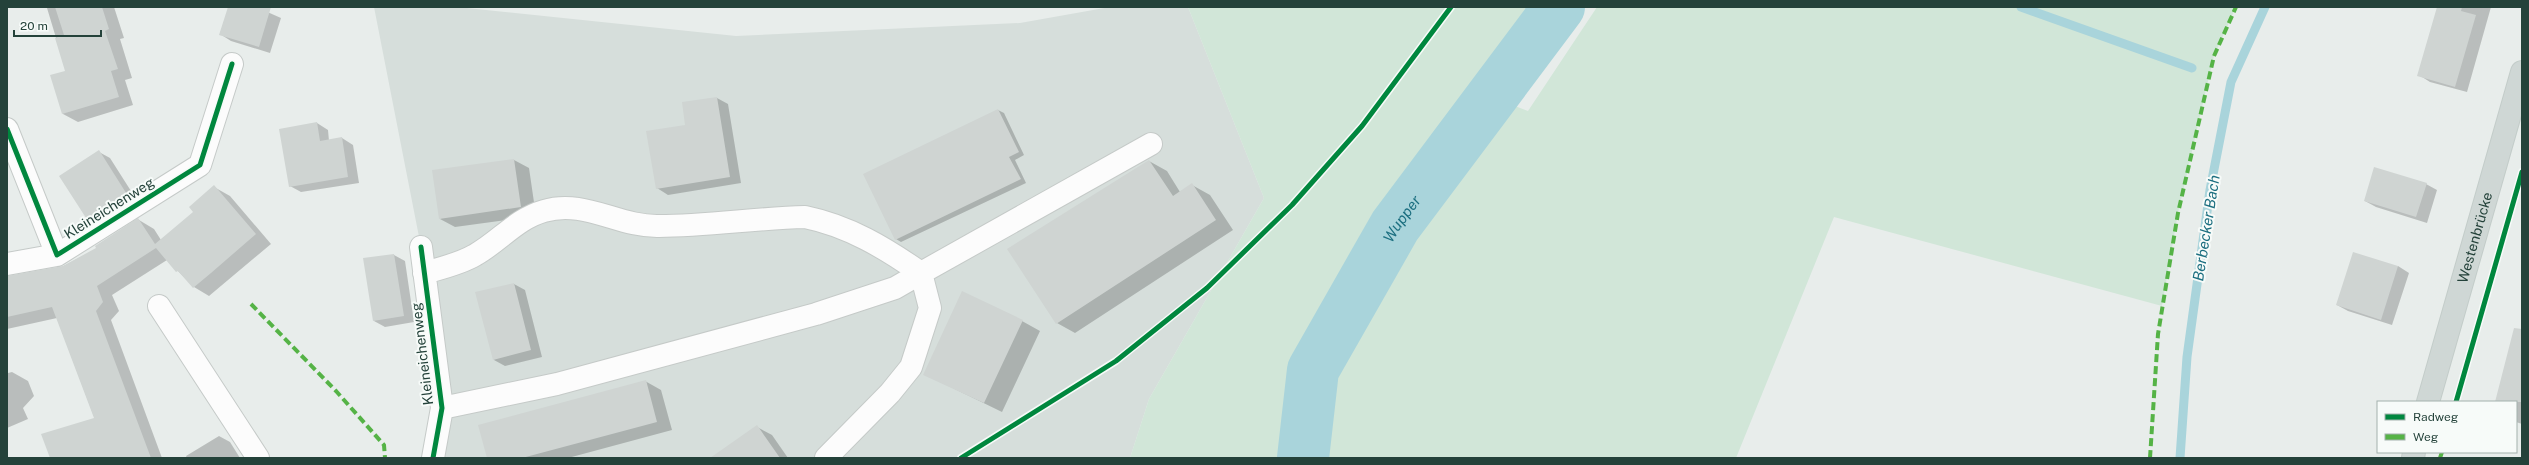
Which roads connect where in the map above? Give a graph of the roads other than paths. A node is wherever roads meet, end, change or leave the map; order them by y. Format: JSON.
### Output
{"nodes":[{"id":1,"x":232,"y":64,"type":"dead end"},
{"id":2,"x":2522,"y":72,"type":"edge"},
{"id":3,"x":7,"y":129,"type":"edge"},
{"id":4,"x":1151,"y":144,"type":"dead end"},
{"id":5,"x":421,"y":247,"type":"dead end"},
{"id":6,"x":57,"y":255,"type":"junction"},
{"id":7,"x":7,"y":264,"type":"edge"},
{"id":8,"x":424,"y":272,"type":"junction"},
{"id":9,"x":922,"y":273,"type":"junction"},
{"id":10,"x":159,"y":306,"type":"dead end"},
{"id":11,"x":2428,"y":401,"type":"edge"},
{"id":12,"x":442,"y":408,"type":"junction"},
{"id":13,"x":258,"y":458,"type":"edge"},
{"id":14,"x":433,"y":458,"type":"edge"},
{"id":15,"x":826,"y":458,"type":"edge"}],
"edges":[{"from":1,"to":6,"type":"street","name":"Kleineichenweg"},
{"from":2,"to":11,"type":"main road","name":"Westenbrücke"},
{"from":3,"to":6,"type":"street","name":"Kleineichenweg"},
{"from":4,"to":9,"type":"street"},
{"from":5,"to":8,"type":"street","name":"Kleineichenweg"},
{"from":6,"to":7,"type":"street","name":"Kleineichenweg"},
{"from":8,"to":9,"type":"street"},
{"from":8,"to":12,"type":"street","name":"Kleineichenweg"},
{"from":9,"to":12,"type":"street"},
{"from":9,"to":15,"type":"street"},
{"from":10,"to":13,"type":"street"},
{"from":12,"to":14,"type":"street","name":"Kleineichenweg"}]}
